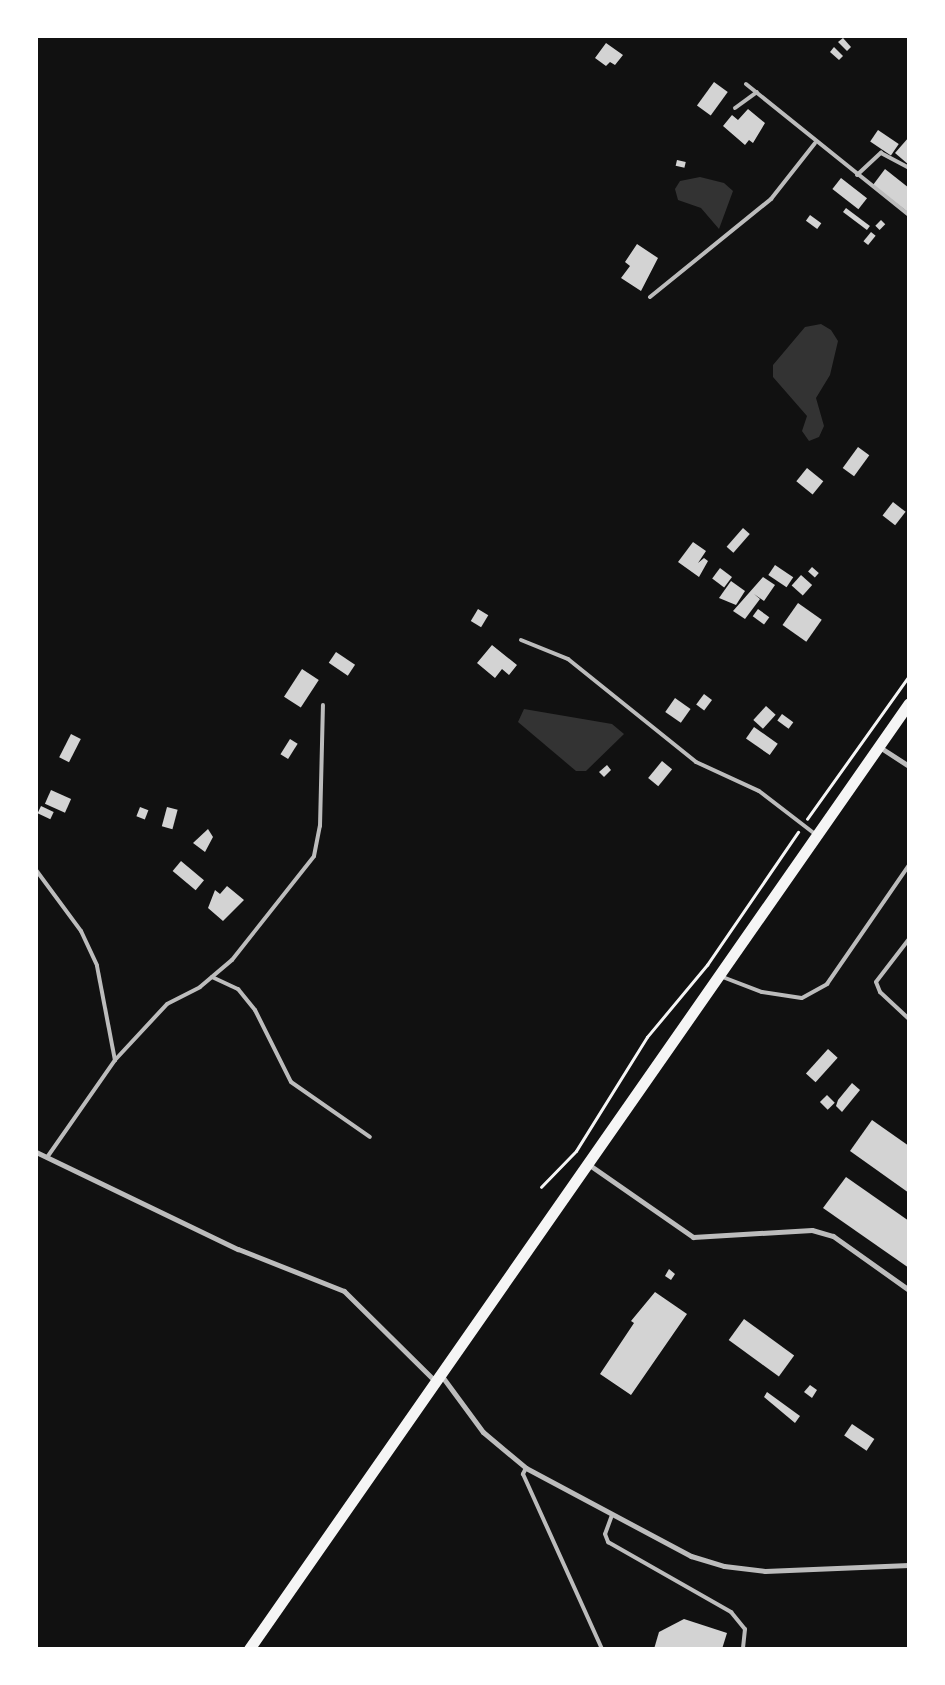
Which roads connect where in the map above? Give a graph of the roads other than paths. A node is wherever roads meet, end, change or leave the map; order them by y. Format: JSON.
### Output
{"nodes":[{"id":1,"x":746,"y":84,"type":"dead end"},
{"id":2,"x":757,"y":92,"type":"junction"},
{"id":3,"x":735,"y":108,"type":"dead end"},
{"id":4,"x":815,"y":143,"type":"junction"},
{"id":5,"x":909,"y":168,"type":"edge"},
{"id":6,"x":856,"y":175,"type":"junction"},
{"id":7,"x":909,"y":216,"type":"edge"},
{"id":8,"x":650,"y":297,"type":"dead end"},
{"id":9,"x":521,"y":640,"type":"dead end"},
{"id":10,"x":909,"y":703,"type":"edge"},
{"id":11,"x":323,"y":705,"type":"dead end"},
{"id":12,"x":878,"y":746,"type":"junction"},
{"id":13,"x":909,"y":766,"type":"edge"},
{"id":14,"x":815,"y":834,"type":"junction"},
{"id":15,"x":909,"y":865,"type":"edge"},
{"id":16,"x":36,"y":870,"type":"edge"},
{"id":17,"x":909,"y":939,"type":"edge"},
{"id":18,"x":718,"y":975,"type":"junction"},
{"id":19,"x":212,"y":977,"type":"junction"},
{"id":20,"x":909,"y":1019,"type":"edge"},
{"id":21,"x":115,"y":1060,"type":"junction"},
{"id":22,"x":370,"y":1137,"type":"dead end"},
{"id":23,"x":36,"y":1152,"type":"edge"},
{"id":24,"x":48,"y":1156,"type":"junction"},
{"id":25,"x":588,"y":1164,"type":"junction"},
{"id":26,"x":909,"y":1290,"type":"edge"},
{"id":27,"x":438,"y":1378,"type":"junction"},
{"id":28,"x":526,"y":1468,"type":"junction"},
{"id":29,"x":612,"y":1515,"type":"junction"},
{"id":30,"x":909,"y":1565,"type":"edge"},
{"id":31,"x":249,"y":1649,"type":"edge"},
{"id":32,"x":602,"y":1649,"type":"edge"},
{"id":33,"x":743,"y":1649,"type":"edge"}],
"edges":[{"from":1,"to":2,"type":"lane"},
{"from":2,"to":3,"type":"lane"},
{"from":2,"to":4,"type":"lane"},
{"from":4,"to":6,"type":"lane"},
{"from":4,"to":8,"type":"lane"},
{"from":5,"to":6,"type":"lane"},
{"from":6,"to":7,"type":"lane"},
{"from":9,"to":14,"type":"lane"},
{"from":10,"to":12,"type":"main road"},
{"from":11,"to":19,"type":"lane"},
{"from":12,"to":13,"type":"street"},
{"from":12,"to":14,"type":"main road"},
{"from":14,"to":18,"type":"main road"},
{"from":15,"to":18,"type":"lane"},
{"from":16,"to":21,"type":"lane"},
{"from":17,"to":20,"type":"lane"},
{"from":18,"to":25,"type":"main road"},
{"from":19,"to":21,"type":"lane"},
{"from":19,"to":22,"type":"lane"},
{"from":21,"to":24,"type":"lane"},
{"from":23,"to":24,"type":"street"},
{"from":24,"to":27,"type":"street"},
{"from":25,"to":26,"type":"street"},
{"from":25,"to":27,"type":"main road"},
{"from":27,"to":28,"type":"street"},
{"from":27,"to":31,"type":"main road"},
{"from":28,"to":29,"type":"street"},
{"from":28,"to":32,"type":"lane"},
{"from":29,"to":30,"type":"street"},
{"from":29,"to":33,"type":"lane"}]}
